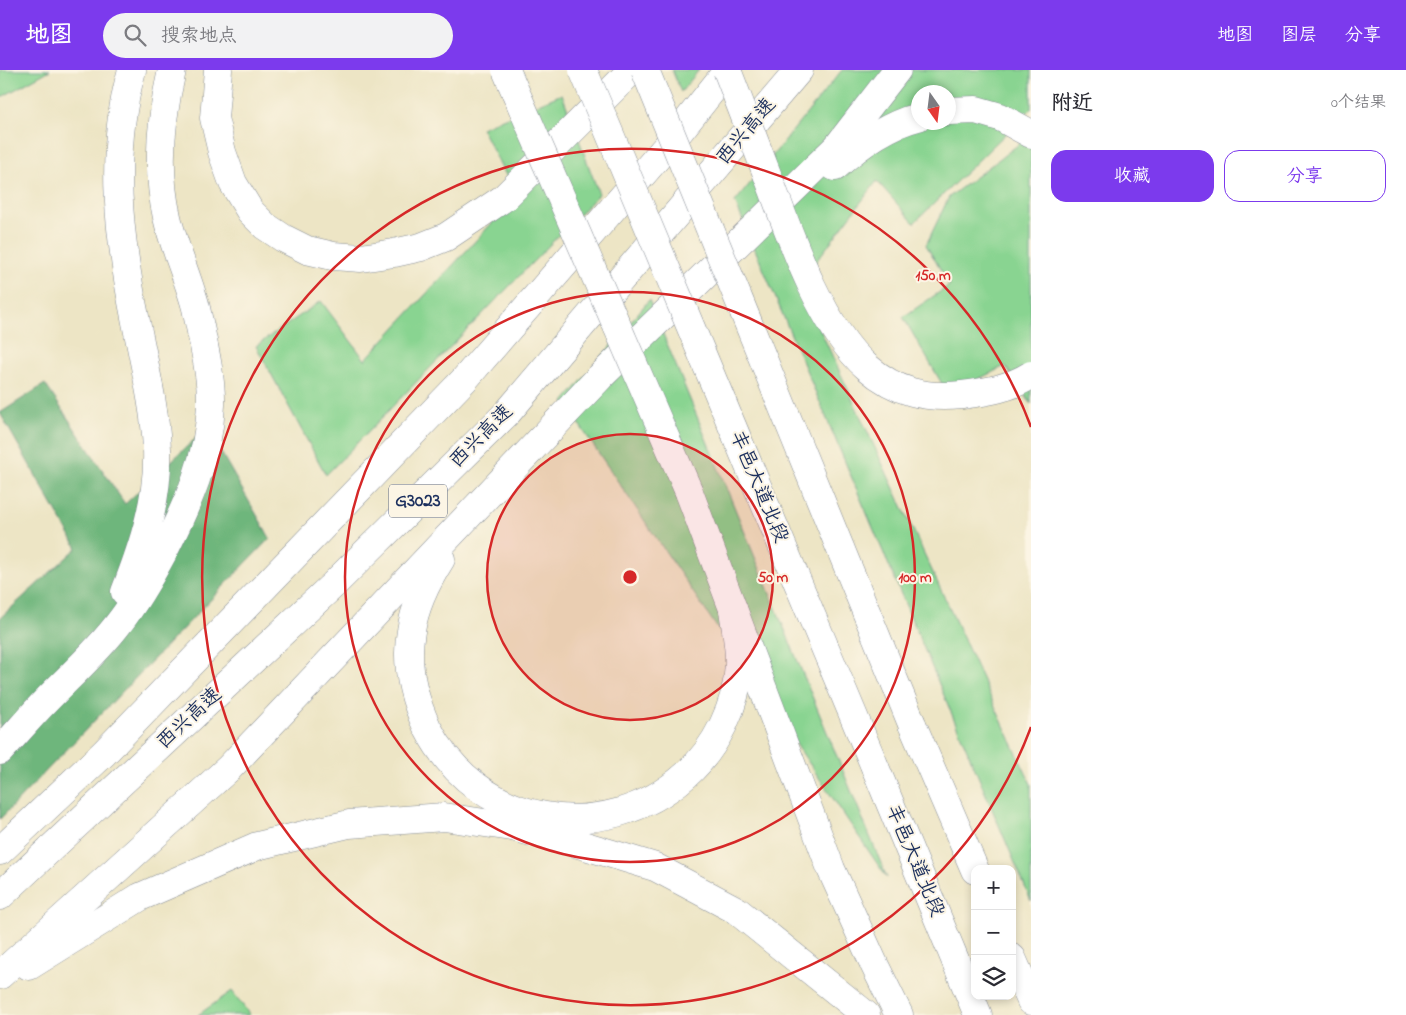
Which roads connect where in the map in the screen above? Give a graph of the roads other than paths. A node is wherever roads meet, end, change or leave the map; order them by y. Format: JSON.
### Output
{"nodes":[{"id":1,"x":132,"y":70,"type":"edge"},
{"id":2,"x":172,"y":70,"type":"edge"},
{"id":3,"x":218,"y":70,"type":"edge"},
{"id":4,"x":506,"y":70,"type":"edge"},
{"id":5,"x":583,"y":70,"type":"edge"},
{"id":6,"x":632,"y":70,"type":"edge"},
{"id":7,"x":645,"y":70,"type":"edge"},
{"id":8,"x":728,"y":70,"type":"edge"},
{"id":9,"x":799,"y":70,"type":"edge"},
{"id":10,"x":897,"y":70,"type":"edge"},
{"id":11,"x":956,"y":111,"type":"edge"},
{"id":12,"x":911,"y":120,"type":"edge"},
{"id":13,"x":1031,"y":134,"type":"edge"},
{"id":14,"x":741,"y":240,"type":"junction"},
{"id":15,"x":1031,"y":376,"type":"edge"},
{"id":16,"x":481,"y":502,"type":"junction"},
{"id":17,"x":732,"y":609,"type":"junction"},
{"id":18,"x":91,"y":656,"type":"junction"},
{"id":19,"x":0,"y":751,"type":"edge"},
{"id":20,"x":0,"y":851,"type":"edge"},
{"id":21,"x":973,"y":865,"type":"edge"},
{"id":22,"x":0,"y":896,"type":"edge"},
{"id":23,"x":1016,"y":967,"type":"edge"},
{"id":24,"x":0,"y":975,"type":"edge"},
{"id":25,"x":0,"y":983,"type":"edge"},
{"id":26,"x":1031,"y":1001,"type":"edge"},
{"id":27,"x":866,"y":1015,"type":"edge"},
{"id":28,"x":899,"y":1015,"type":"edge"},
{"id":29,"x":978,"y":1015,"type":"edge"}],
"edges":[{"from":1,"to":18,"type":"main road"},
{"from":2,"to":18,"type":"main road"},
{"from":3,"to":6,"type":"main road"},
{"from":4,"to":17,"type":"main road","bridge":true},
{"from":5,"to":29,"type":"main road","name":"丰邑大道北段","bridge":true},
{"from":7,"to":21,"type":"main road","bridge":true},
{"from":8,"to":15,"type":"main road","bridge":true},
{"from":8,"to":20,"type":"main road","name":"西兴高速","number":"G3023"},
{"from":9,"to":22,"type":"main road","name":"西兴高速","number":"G3023"},
{"from":10,"to":14,"type":"main road"},
{"from":11,"to":13,"type":"main road"},
{"from":12,"to":14,"type":"main road"},
{"from":14,"to":16,"type":"main road"},
{"from":16,"to":17,"type":"main road"},
{"from":16,"to":24,"type":"main road"},
{"from":17,"to":28,"type":"main road"},
{"from":18,"to":19,"type":"main road"},
{"from":23,"to":26,"type":"main road"},
{"from":25,"to":27,"type":"main road"}]}
